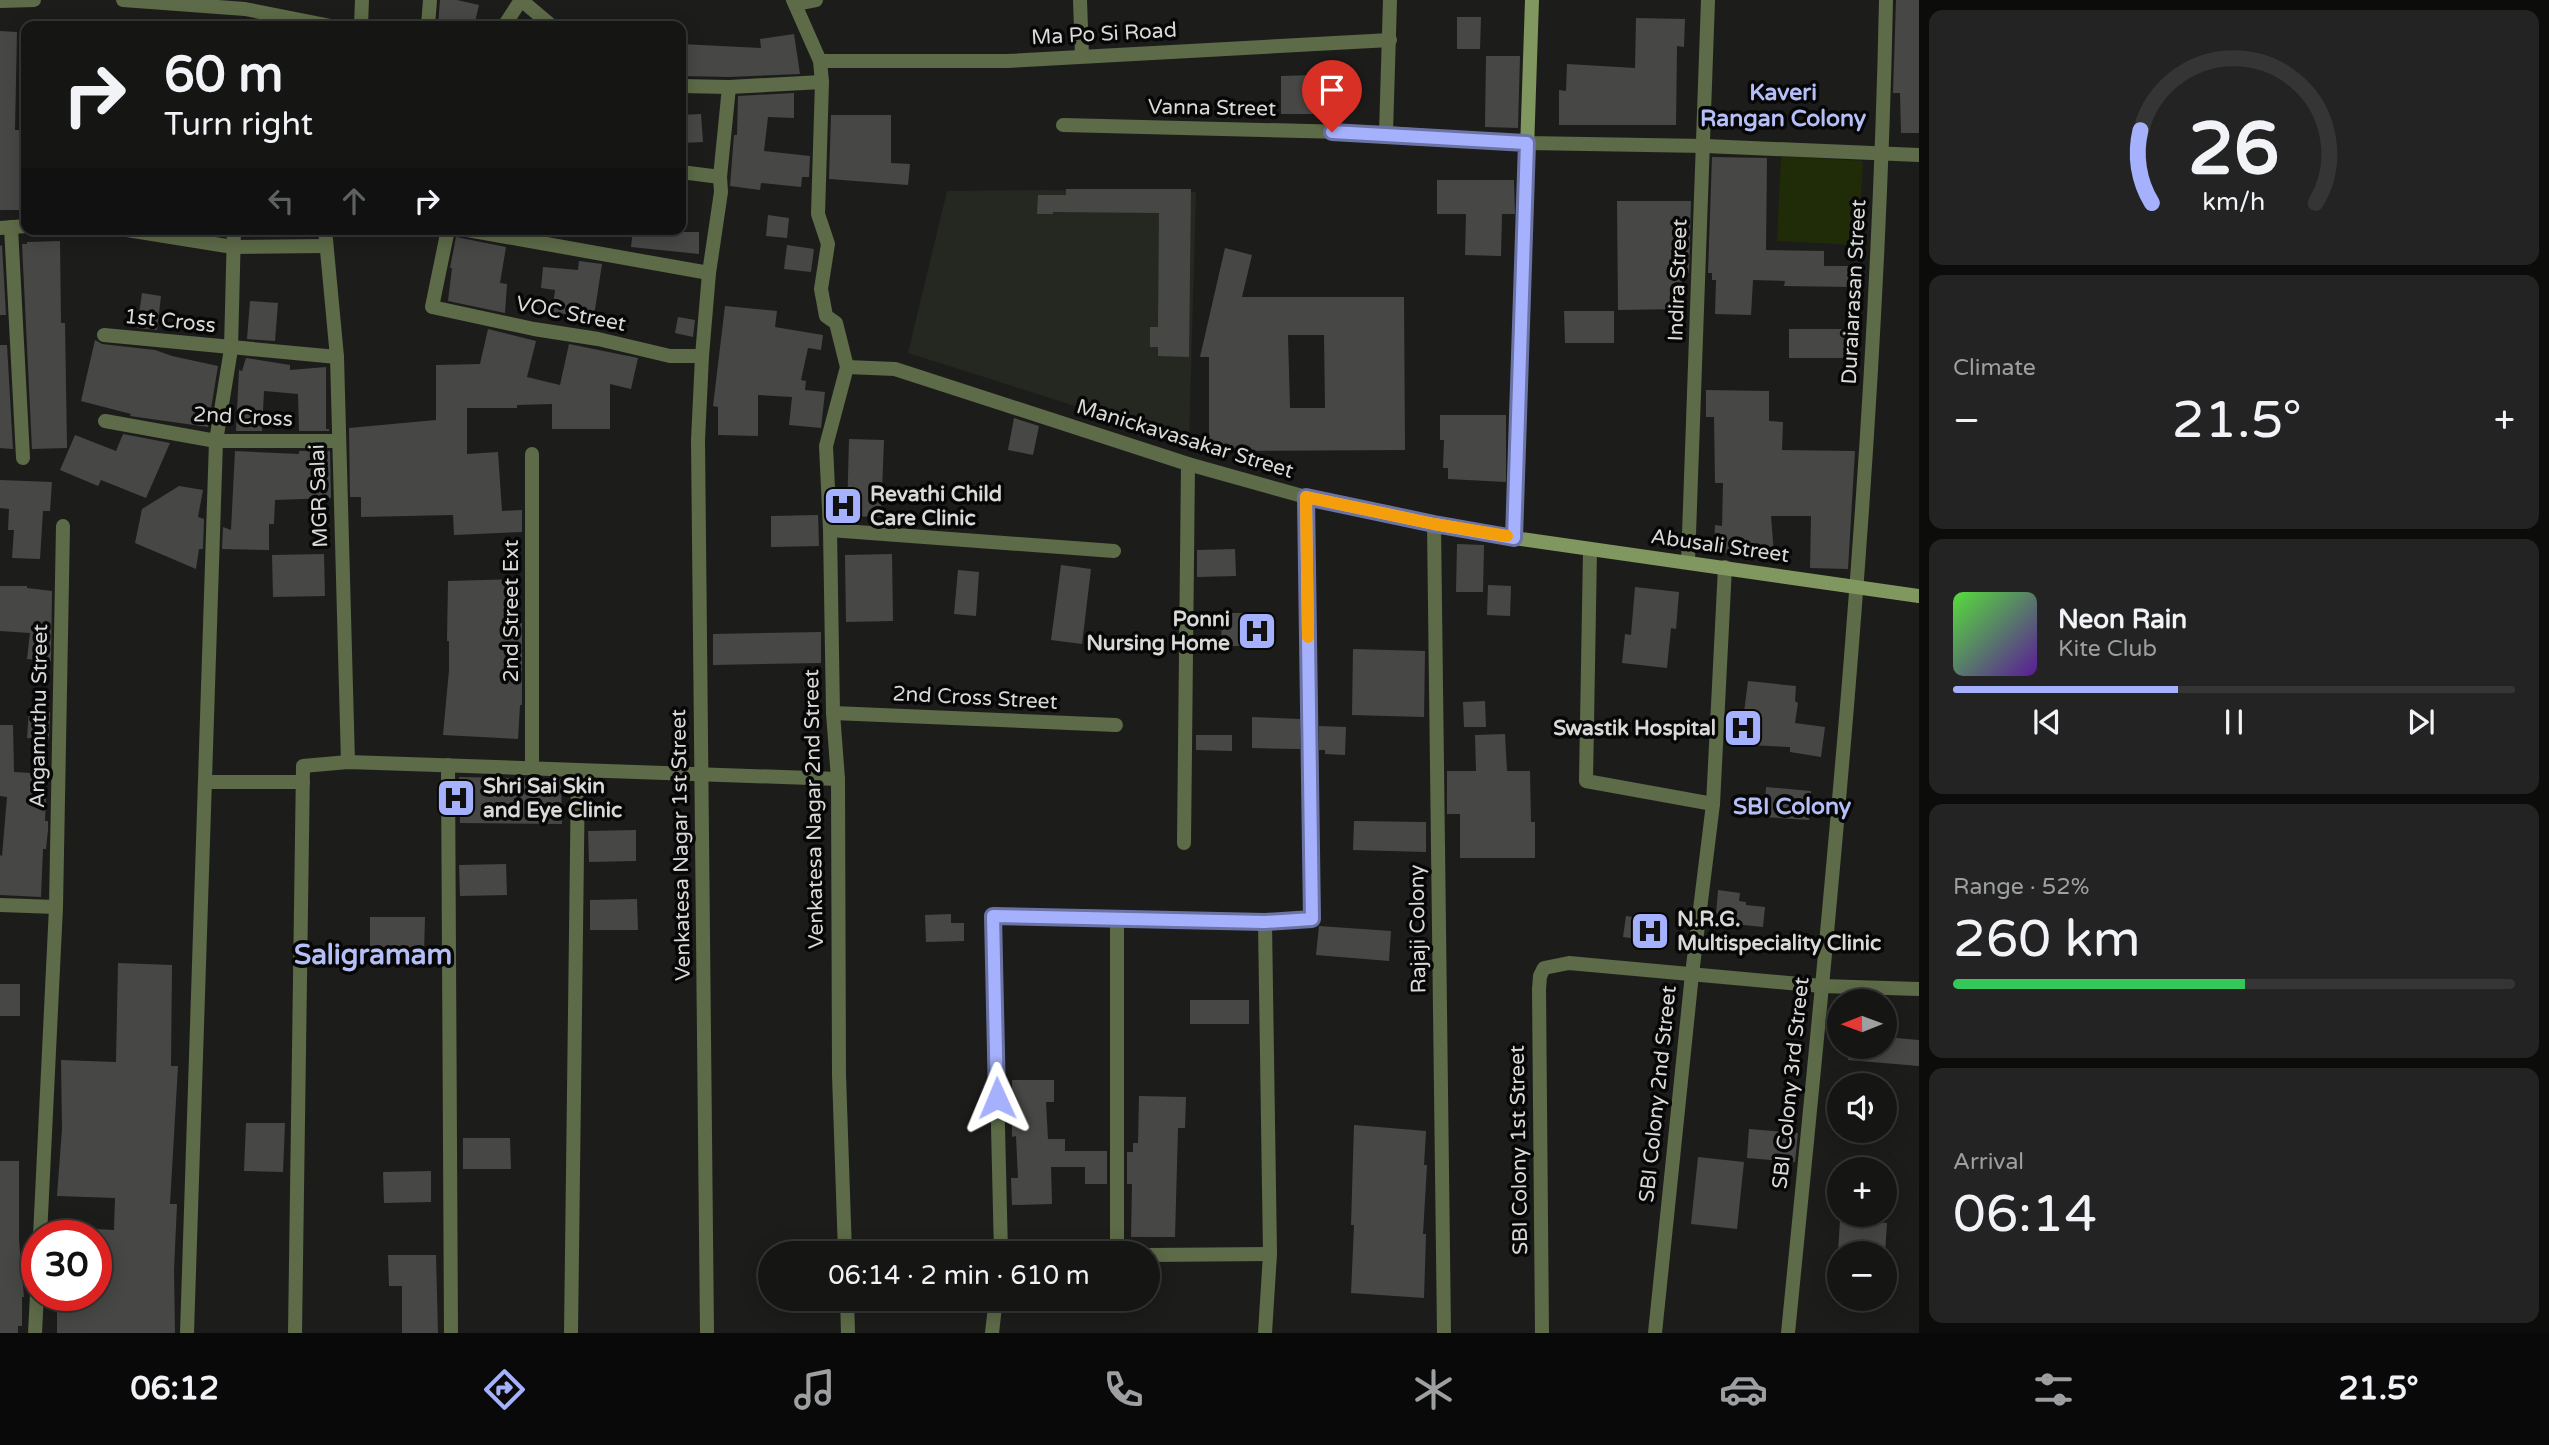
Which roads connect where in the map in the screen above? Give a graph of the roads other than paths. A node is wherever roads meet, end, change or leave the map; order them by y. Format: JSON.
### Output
{"nodes":[{"id":1,"x":34,"y":0,"type":"edge"},
{"id":2,"x":123,"y":0,"type":"edge"},
{"id":3,"x":362,"y":0,"type":"edge"},
{"id":4,"x":430,"y":0,"type":"edge"},
{"id":5,"x":521,"y":0,"type":"edge"},
{"id":6,"x":816,"y":0,"type":"edge"},
{"id":7,"x":1080,"y":0,"type":"edge"},
{"id":8,"x":1390,"y":0,"type":"edge"},
{"id":9,"x":1532,"y":0,"type":"edge"},
{"id":10,"x":1708,"y":0,"type":"edge"},
{"id":11,"x":1886,"y":0,"type":"edge"},
{"id":12,"x":0,"y":1,"type":"edge"},
{"id":13,"x":794,"y":2,"type":"edge"},
{"id":14,"x":244,"y":4,"type":"edge"},
{"id":15,"x":311,"y":21,"type":"edge"},
{"id":16,"x":361,"y":21,"type":"edge"},
{"id":17,"x":428,"y":21,"type":"edge"},
{"id":18,"x":507,"y":21,"type":"edge"},
{"id":19,"x":546,"y":21,"type":"edge"},
{"id":20,"x":1390,"y":40,"type":"junction"},
{"id":21,"x":1082,"y":56,"type":"junction"},
{"id":22,"x":820,"y":61,"type":"junction"},
{"id":23,"x":822,"y":82,"type":"junction"},
{"id":24,"x":686,"y":86,"type":"edge"},
{"id":25,"x":729,"y":87,"type":"junction"},
{"id":26,"x":1063,"y":125,"type":"dead end"},
{"id":27,"x":1386,"y":133,"type":"junction"},
{"id":28,"x":1527,"y":143,"type":"junction"},
{"id":29,"x":1704,"y":146,"type":"junction"},
{"id":30,"x":1883,"y":153,"type":"junction"},
{"id":31,"x":1919,"y":155,"type":"edge"},
{"id":32,"x":686,"y":173,"type":"edge"},
{"id":33,"x":720,"y":177,"type":"junction"},
{"id":34,"x":12,"y":227,"type":"edge"},
{"id":35,"x":158,"y":235,"type":"edge"},
{"id":36,"x":234,"y":235,"type":"edge"},
{"id":37,"x":325,"y":235,"type":"edge"},
{"id":38,"x":447,"y":235,"type":"edge"},
{"id":39,"x":496,"y":235,"type":"edge"},
{"id":40,"x":325,"y":246,"type":"junction"},
{"id":41,"x":233,"y":247,"type":"junction"},
{"id":42,"x":709,"y":273,"type":"junction"},
{"id":43,"x":104,"y":335,"type":"dead end"},
{"id":44,"x":231,"y":349,"type":"junction"},
{"id":45,"x":702,"y":356,"type":"junction"},
{"id":46,"x":337,"y":357,"type":"junction"},
{"id":47,"x":847,"y":367,"type":"junction"},
{"id":48,"x":105,"y":421,"type":"dead end"},
{"id":49,"x":216,"y":441,"type":"junction"},
{"id":50,"x":339,"y":441,"type":"junction"},
{"id":51,"x":532,"y":454,"type":"dead end"},
{"id":52,"x":23,"y":458,"type":"dead end"},
{"id":53,"x":1188,"y":464,"type":"junction"},
{"id":54,"x":1306,"y":497,"type":"junction"},
{"id":55,"x":1434,"y":524,"type":"junction"},
{"id":56,"x":63,"y":526,"type":"dead end"},
{"id":57,"x":830,"y":530,"type":"junction"},
{"id":58,"x":1514,"y":538,"type":"junction"},
{"id":59,"x":1590,"y":550,"type":"junction"},
{"id":60,"x":1114,"y":551,"type":"dead end"},
{"id":61,"x":1688,"y":562,"type":"junction"},
{"id":62,"x":1725,"y":567,"type":"junction"},
{"id":63,"x":1857,"y":586,"type":"junction"},
{"id":64,"x":1919,"y":596,"type":"edge"},
{"id":65,"x":833,"y":713,"type":"junction"},
{"id":66,"x":1116,"y":725,"type":"dead end"},
{"id":67,"x":348,"y":762,"type":"junction"},
{"id":68,"x":448,"y":765,"type":"junction"},
{"id":69,"x":532,"y":768,"type":"junction"},
{"id":70,"x":578,"y":771,"type":"junction"},
{"id":71,"x":702,"y":775,"type":"junction"},
{"id":72,"x":838,"y":779,"type":"junction"},
{"id":73,"x":205,"y":782,"type":"junction"},
{"id":74,"x":303,"y":782,"type":"junction"},
{"id":75,"x":1713,"y":804,"type":"junction"},
{"id":76,"x":1184,"y":843,"type":"dead end"},
{"id":77,"x":0,"y":905,"type":"edge"},
{"id":78,"x":57,"y":907,"type":"junction"},
{"id":79,"x":1116,"y":919,"type":"junction"},
{"id":80,"x":1265,"y":922,"type":"junction"},
{"id":81,"x":1692,"y":974,"type":"junction"},
{"id":82,"x":1822,"y":986,"type":"junction"},
{"id":83,"x":1919,"y":989,"type":"edge"},
{"id":84,"x":41,"y":1220,"type":"edge"},
{"id":85,"x":845,"y":1241,"type":"edge"},
{"id":86,"x":1001,"y":1241,"type":"edge"},
{"id":87,"x":1117,"y":1241,"type":"edge"},
{"id":88,"x":1270,"y":1254,"type":"junction"},
{"id":89,"x":1160,"y":1255,"type":"edge"},
{"id":90,"x":36,"y":1311,"type":"edge"},
{"id":91,"x":847,"y":1311,"type":"edge"},
{"id":92,"x":995,"y":1311,"type":"edge"},
{"id":93,"x":35,"y":1333,"type":"edge"},
{"id":94,"x":187,"y":1333,"type":"edge"},
{"id":95,"x":295,"y":1333,"type":"edge"},
{"id":96,"x":451,"y":1333,"type":"edge"},
{"id":97,"x":571,"y":1333,"type":"edge"},
{"id":98,"x":708,"y":1333,"type":"edge"},
{"id":99,"x":848,"y":1333,"type":"edge"},
{"id":100,"x":992,"y":1333,"type":"edge"},
{"id":101,"x":1265,"y":1333,"type":"edge"},
{"id":102,"x":1444,"y":1333,"type":"edge"},
{"id":103,"x":1542,"y":1333,"type":"edge"},
{"id":104,"x":1655,"y":1333,"type":"edge"},
{"id":105,"x":1788,"y":1333,"type":"edge"}],
"edges":[{"from":1,"to":12,"type":"street"},
{"from":2,"to":14,"type":"street"},
{"from":3,"to":16,"type":"street"},
{"from":4,"to":17,"type":"street"},
{"from":5,"to":18,"type":"street"},
{"from":5,"to":19,"type":"street"},
{"from":6,"to":13,"type":"street"},
{"from":7,"to":21,"type":"street"},
{"from":8,"to":20,"type":"street"},
{"from":9,"to":28,"type":"street"},
{"from":10,"to":29,"type":"street","name":"Indira Street"},
{"from":11,"to":30,"type":"street","name":"Duraiarasan Street"},
{"from":13,"to":22,"type":"street"},
{"from":14,"to":15,"type":"street"},
{"from":20,"to":21,"type":"street","name":"Ma Po Si Road"},
{"from":20,"to":27,"type":"street"},
{"from":21,"to":22,"type":"street","name":"Ma Po Si Road"},
{"from":22,"to":23,"type":"street"},
{"from":23,"to":25,"type":"street"},
{"from":23,"to":47,"type":"street"},
{"from":24,"to":25,"type":"street"},
{"from":25,"to":33,"type":"street","name":"Venkatesa Nagar 1st Street"},
{"from":26,"to":27,"type":"street","name":"Vanna Street"},
{"from":27,"to":28,"type":"street","name":"Vanna Street"},
{"from":28,"to":29,"type":"street","name":"Vanna Street"},
{"from":28,"to":58,"type":"street"},
{"from":29,"to":30,"type":"street","name":"Vanna Street"},
{"from":29,"to":61,"type":"street","name":"Indira Street"},
{"from":30,"to":31,"type":"street","name":"Vanna Street"},
{"from":30,"to":63,"type":"street","name":"Duraiarasan Street"},
{"from":32,"to":33,"type":"street"},
{"from":33,"to":42,"type":"street","name":"Venkatesa Nagar 1st Street"},
{"from":34,"to":52,"type":"street"},
{"from":35,"to":41,"type":"street"},
{"from":36,"to":41,"type":"street"},
{"from":37,"to":40,"type":"street","name":"MGR Salai"},
{"from":38,"to":45,"type":"street","name":"VOC Street"},
{"from":39,"to":42,"type":"street"},
{"from":40,"to":41,"type":"street"},
{"from":40,"to":46,"type":"street","name":"MGR Salai"},
{"from":41,"to":44,"type":"street"},
{"from":42,"to":45,"type":"street","name":"Venkatesa Nagar 1st Street"},
{"from":43,"to":44,"type":"street","name":"1st Cross"},
{"from":44,"to":46,"type":"street","name":"1st Cross"},
{"from":44,"to":49,"type":"street"},
{"from":45,"to":71,"type":"street","name":"Venkatesa Nagar 1st Street"},
{"from":46,"to":50,"type":"street","name":"MGR Salai"},
{"from":47,"to":53,"type":"street","name":"Manickavasakar Street"},
{"from":47,"to":57,"type":"street","name":"Venkatesa Nagar 2nd Street"},
{"from":48,"to":49,"type":"street","name":"2nd Cross"},
{"from":49,"to":50,"type":"street","name":"2nd Cross"},
{"from":49,"to":73,"type":"street"},
{"from":50,"to":67,"type":"street","name":"MGR Salai"},
{"from":51,"to":69,"type":"street","name":"2nd Street Ext"},
{"from":53,"to":54,"type":"street","name":"Manickavasakar Street"},
{"from":53,"to":76,"type":"street"},
{"from":54,"to":55,"type":"street","name":"Manickavasakar Street"},
{"from":54,"to":80,"type":"street"},
{"from":55,"to":58,"type":"street","name":"Manickavasakar Street"},
{"from":55,"to":102,"type":"street","name":"Rajaji Colony"},
{"from":56,"to":78,"type":"street","name":"Angamuthu Street"},
{"from":57,"to":60,"type":"street"},
{"from":57,"to":65,"type":"street","name":"Venkatesa Nagar 2nd Street"},
{"from":58,"to":59,"type":"street","name":"Abusali Street"},
{"from":59,"to":61,"type":"street","name":"Abusali Street"},
{"from":59,"to":75,"type":"street"},
{"from":61,"to":62,"type":"street","name":"Abusali Street"},
{"from":62,"to":63,"type":"street","name":"Abusali Street"},
{"from":62,"to":75,"type":"street","name":"SBI Colony 2nd Street"},
{"from":63,"to":64,"type":"street","name":"Abusali Street"},
{"from":63,"to":82,"type":"street","name":"SBI Colony 3rd Street"},
{"from":65,"to":66,"type":"street","name":"2nd Cross Street"},
{"from":65,"to":72,"type":"street","name":"Venkatesa Nagar 2nd Street"},
{"from":67,"to":68,"type":"street"},
{"from":67,"to":74,"type":"street"},
{"from":68,"to":69,"type":"street"},
{"from":68,"to":96,"type":"street"},
{"from":69,"to":70,"type":"street"},
{"from":70,"to":71,"type":"street"},
{"from":70,"to":97,"type":"street"},
{"from":71,"to":72,"type":"street"},
{"from":71,"to":98,"type":"street","name":"Venkatesa Nagar 1st Street"},
{"from":72,"to":85,"type":"street","name":"Venkatesa Nagar 2nd Street"},
{"from":73,"to":74,"type":"street"},
{"from":73,"to":94,"type":"street"},
{"from":74,"to":95,"type":"street"},
{"from":75,"to":81,"type":"street","name":"SBI Colony 2nd Street"},
{"from":77,"to":78,"type":"street"},
{"from":78,"to":84,"type":"street","name":"Angamuthu Street"},
{"from":79,"to":80,"type":"street"},
{"from":79,"to":86,"type":"street"},
{"from":79,"to":87,"type":"street"},
{"from":80,"to":88,"type":"street"},
{"from":81,"to":82,"type":"street"},
{"from":81,"to":103,"type":"street","name":"SBI Colony 1st Street"},
{"from":81,"to":104,"type":"street","name":"SBI Colony 2nd Street"},
{"from":82,"to":83,"type":"street"},
{"from":82,"to":105,"type":"street","name":"SBI Colony 3rd Street"},
{"from":88,"to":89,"type":"street"},
{"from":88,"to":101,"type":"street"},
{"from":90,"to":93,"type":"street"},
{"from":91,"to":99,"type":"street"},
{"from":92,"to":100,"type":"street"}]}
